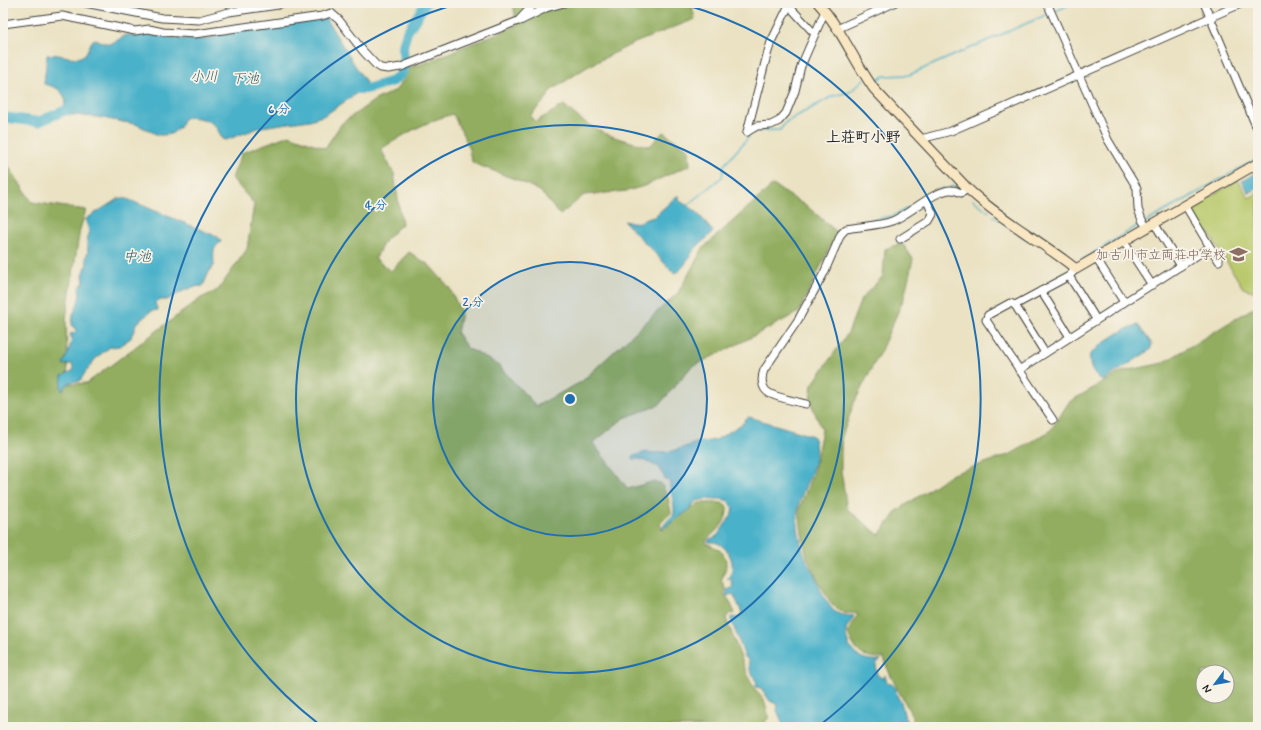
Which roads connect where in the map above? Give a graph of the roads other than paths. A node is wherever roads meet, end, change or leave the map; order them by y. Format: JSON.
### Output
{"nodes":[{"id":1,"x":85,"y":3,"type":"edge"},
{"id":2,"x":535,"y":3,"type":"edge"},
{"id":3,"x":564,"y":3,"type":"edge"},
{"id":4,"x":818,"y":3,"type":"edge"},
{"id":5,"x":894,"y":3,"type":"edge"},
{"id":6,"x":1047,"y":3,"type":"edge"},
{"id":7,"x":1204,"y":3,"type":"edge"},
{"id":8,"x":1244,"y":3,"type":"edge"},
{"id":9,"x":279,"y":4,"type":"edge"},
{"id":10,"x":789,"y":4,"type":"edge"},
{"id":11,"x":823,"y":13,"type":"junction"},
{"id":12,"x":1210,"y":17,"type":"junction"},
{"id":13,"x":518,"y":21,"type":"junction"},
{"id":14,"x":3,"y":24,"type":"edge"},
{"id":15,"x":837,"y":29,"type":"junction"},
{"id":16,"x":812,"y":31,"type":"junction"},
{"id":17,"x":1078,"y":75,"type":"junction"},
{"id":18,"x":784,"y":116,"type":"junction"},
{"id":19,"x":1258,"y":131,"type":"edge"},
{"id":20,"x":921,"y":139,"type":"junction"},
{"id":21,"x":1258,"y":163,"type":"edge"},
{"id":22,"x":968,"y":189,"type":"junction"},
{"id":23,"x":927,"y":201,"type":"junction"},
{"id":24,"x":1185,"y":205,"type":"junction"},
{"id":25,"x":1150,"y":225,"type":"junction"},
{"id":26,"x":900,"y":238,"type":"dead end"},
{"id":27,"x":1124,"y":242,"type":"junction"},
{"id":28,"x":1210,"y":247,"type":"junction"},
{"id":29,"x":1096,"y":258,"type":"junction"},
{"id":30,"x":1219,"y":261,"type":"dead end"},
{"id":31,"x":1181,"y":266,"type":"junction"},
{"id":32,"x":1073,"y":272,"type":"junction"},
{"id":33,"x":1152,"y":285,"type":"junction"},
{"id":34,"x":1041,"y":291,"type":"junction"},
{"id":35,"x":1124,"y":302,"type":"junction"},
{"id":36,"x":1015,"y":305,"type":"junction"},
{"id":37,"x":1096,"y":319,"type":"junction"},
{"id":38,"x":1070,"y":337,"type":"junction"},
{"id":39,"x":1045,"y":353,"type":"junction"},
{"id":40,"x":1019,"y":370,"type":"junction"},
{"id":41,"x":806,"y":404,"type":"dead end"},
{"id":42,"x":1053,"y":420,"type":"dead end"}],
"edges":[{"from":1,"to":9,"type":"street"},
{"from":2,"to":13,"type":"street"},
{"from":3,"to":13,"type":"street"},
{"from":4,"to":11,"type":"street"},
{"from":5,"to":15,"type":"street"},
{"from":6,"to":17,"type":"street"},
{"from":7,"to":12,"type":"street"},
{"from":8,"to":12,"type":"street"},
{"from":10,"to":16,"type":"street"},
{"from":10,"to":18,"type":"street"},
{"from":11,"to":15,"type":"street"},
{"from":11,"to":16,"type":"street"},
{"from":11,"to":18,"type":"street"},
{"from":12,"to":17,"type":"street"},
{"from":12,"to":19,"type":"street"},
{"from":13,"to":14,"type":"street"},
{"from":15,"to":20,"type":"street"},
{"from":16,"to":18,"type":"street"},
{"from":17,"to":20,"type":"street"},
{"from":17,"to":25,"type":"street"},
{"from":20,"to":22,"type":"street"},
{"from":21,"to":24,"type":"street"},
{"from":22,"to":23,"type":"street"},
{"from":22,"to":32,"type":"street"},
{"from":23,"to":26,"type":"street"},
{"from":23,"to":41,"type":"street"},
{"from":24,"to":25,"type":"street"},
{"from":24,"to":28,"type":"street"},
{"from":25,"to":27,"type":"street"},
{"from":25,"to":31,"type":"street"},
{"from":27,"to":29,"type":"street"},
{"from":27,"to":33,"type":"street"},
{"from":28,"to":30,"type":"street"},
{"from":28,"to":31,"type":"street"},
{"from":29,"to":32,"type":"street"},
{"from":29,"to":35,"type":"street"},
{"from":31,"to":33,"type":"street"},
{"from":32,"to":34,"type":"street"},
{"from":32,"to":37,"type":"street"},
{"from":33,"to":35,"type":"street"},
{"from":34,"to":36,"type":"street"},
{"from":34,"to":38,"type":"street"},
{"from":35,"to":37,"type":"street"},
{"from":36,"to":39,"type":"street"},
{"from":36,"to":40,"type":"street"},
{"from":37,"to":38,"type":"street"},
{"from":38,"to":39,"type":"street"},
{"from":39,"to":40,"type":"street"},
{"from":40,"to":42,"type":"street"}]}
